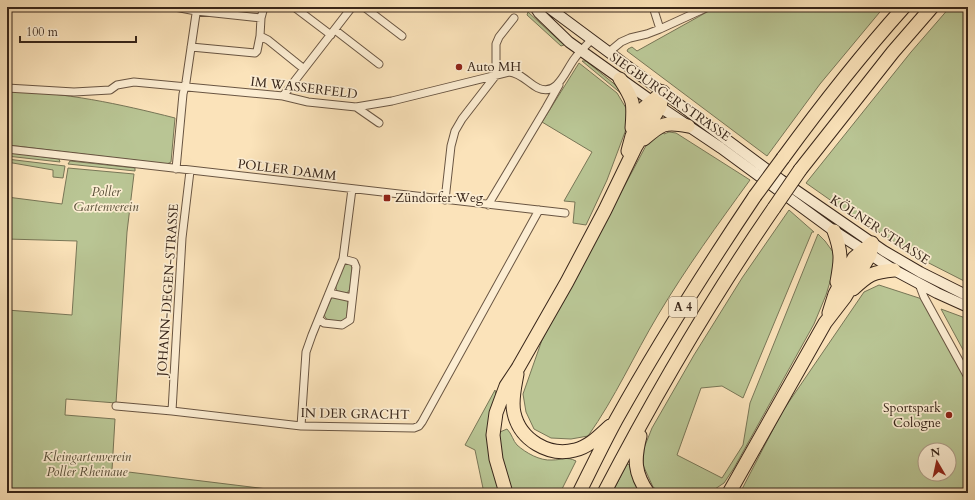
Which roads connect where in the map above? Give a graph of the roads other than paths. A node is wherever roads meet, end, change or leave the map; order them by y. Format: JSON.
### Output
{"nodes":[{"id":1,"x":175,"y":7,"type":"edge"},
{"id":2,"x":264,"y":7,"type":"edge"},
{"id":3,"x":294,"y":7,"type":"edge"},
{"id":4,"x":352,"y":7,"type":"edge"},
{"id":5,"x":364,"y":7,"type":"edge"},
{"id":6,"x":535,"y":7,"type":"edge"},
{"id":7,"x":548,"y":7,"type":"edge"},
{"id":8,"x":653,"y":7,"type":"edge"},
{"id":9,"x":708,"y":7,"type":"edge"},
{"id":10,"x":904,"y":7,"type":"edge"},
{"id":11,"x":932,"y":7,"type":"edge"},
{"id":12,"x":197,"y":9,"type":"edge"},
{"id":13,"x":261,"y":18,"type":"junction"},
{"id":14,"x":514,"y":18,"type":"dead end"},
{"id":15,"x":660,"y":29,"type":"junction"},
{"id":16,"x":333,"y":33,"type":"junction"},
{"id":17,"x":260,"y":36,"type":"junction"},
{"id":18,"x":402,"y":36,"type":"dead end"},
{"id":19,"x":592,"y":39,"type":"junction"},
{"id":20,"x":191,"y":47,"type":"junction"},
{"id":21,"x":581,"y":51,"type":"junction"},
{"id":22,"x":609,"y":52,"type":"junction"},
{"id":23,"x":379,"y":64,"type":"dead end"},
{"id":24,"x":304,"y":69,"type":"junction"},
{"id":25,"x":496,"y":75,"type":"junction"},
{"id":26,"x":620,"y":79,"type":"junction"},
{"id":27,"x":561,"y":80,"type":"junction"},
{"id":28,"x":185,"y":87,"type":"junction"},
{"id":29,"x":7,"y":88,"type":"edge"},
{"id":30,"x":663,"y":92,"type":"junction"},
{"id":31,"x":283,"y":96,"type":"junction"},
{"id":32,"x":656,"y":104,"type":"junction"},
{"id":33,"x":356,"y":107,"type":"junction"},
{"id":34,"x":379,"y":122,"type":"dead end"},
{"id":35,"x":688,"y":126,"type":"junction"},
{"id":36,"x":634,"y":141,"type":"junction"},
{"id":37,"x":7,"y":149,"type":"edge"},
{"id":38,"x":176,"y":169,"type":"junction"},
{"id":39,"x":190,"y":171,"type":"junction"},
{"id":40,"x":781,"y":180,"type":"joint"},
{"id":41,"x":352,"y":189,"type":"junction"},
{"id":42,"x":445,"y":200,"type":"junction"},
{"id":43,"x":795,"y":202,"type":"joint"},
{"id":44,"x":488,"y":205,"type":"junction"},
{"id":45,"x":539,"y":210,"type":"junction"},
{"id":46,"x":565,"y":213,"type":"dead end"},
{"id":47,"x":834,"y":231,"type":"junction"},
{"id":48,"x":868,"y":249,"type":"junction"},
{"id":49,"x":344,"y":259,"type":"junction"},
{"id":50,"x":894,"y":270,"type":"junction"},
{"id":51,"x":919,"y":284,"type":"junction"},
{"id":52,"x":329,"y":293,"type":"junction"},
{"id":53,"x":840,"y":296,"type":"junction"},
{"id":54,"x":968,"y":296,"type":"edge"},
{"id":55,"x":352,"y":298,"type":"junction"},
{"id":56,"x":968,"y":307,"type":"edge"},
{"id":57,"x":319,"y":319,"type":"junction"},
{"id":58,"x":518,"y":368,"type":"junction"},
{"id":59,"x":968,"y":377,"type":"edge"},
{"id":60,"x":116,"y":406,"type":"dead end"},
{"id":61,"x":172,"y":411,"type":"junction"},
{"id":62,"x":646,"y":415,"type":"junction"},
{"id":63,"x":616,"y":421,"type":"junction"},
{"id":64,"x":301,"y":426,"type":"junction"},
{"id":65,"x":736,"y":479,"type":"junction"},
{"id":66,"x":506,"y":493,"type":"edge"},
{"id":67,"x":579,"y":493,"type":"edge"},
{"id":68,"x":604,"y":493,"type":"edge"},
{"id":69,"x":648,"y":493,"type":"edge"},
{"id":70,"x":721,"y":493,"type":"edge"},
{"id":71,"x":729,"y":493,"type":"edge"}],
"edges":[{"from":1,"to":12,"type":"street"},
{"from":2,"to":13,"type":"street"},
{"from":3,"to":16,"type":"street"},
{"from":4,"to":16,"type":"street"},
{"from":5,"to":18,"type":"street"},
{"from":6,"to":21,"type":"main road","name":"SIEGBURGER STRASSE"},
{"from":7,"to":19,"type":"main road","name":"SIEGBURGER STRASSE"},
{"from":8,"to":15,"type":"street"},
{"from":9,"to":15,"type":"street"},
{"from":10,"to":63,"type":"highway","number":"A 4","bridge":true},
{"from":11,"to":62,"type":"highway","number":"A 4","bridge":true},
{"from":12,"to":13,"type":"street"},
{"from":12,"to":20,"type":"street"},
{"from":13,"to":17,"type":"street"},
{"from":14,"to":25,"type":"street"},
{"from":15,"to":22,"type":"street"},
{"from":16,"to":23,"type":"street"},
{"from":16,"to":24,"type":"street"},
{"from":17,"to":20,"type":"street"},
{"from":17,"to":24,"type":"street"},
{"from":19,"to":21,"type":"street","name":"IM WASSERFELD"},
{"from":19,"to":22,"type":"main road","name":"SIEGBURGER STRASSE"},
{"from":20,"to":28,"type":"street"},
{"from":21,"to":26,"type":"main road","name":"SIEGBURGER STRASSE"},
{"from":21,"to":27,"type":"street","name":"IM WASSERFELD"},
{"from":22,"to":30,"type":"main road","name":"SIEGBURGER STRASSE"},
{"from":24,"to":31,"type":"street"},
{"from":25,"to":27,"type":"street","name":"IM WASSERFELD"},
{"from":25,"to":33,"type":"street","name":"IM WASSERFELD"},
{"from":25,"to":42,"type":"street"},
{"from":26,"to":32,"type":"main road","name":"SIEGBURGER STRASSE"},
{"from":26,"to":36,"type":"highway"},
{"from":27,"to":44,"type":"street"},
{"from":28,"to":29,"type":"street","name":"IM WASSERFELD"},
{"from":28,"to":31,"type":"street","name":"IM WASSERFELD"},
{"from":28,"to":38,"type":"street"},
{"from":30,"to":32,"type":"highway"},
{"from":30,"to":40,"type":"main road","name":"SIEGBURGER STRASSE"},
{"from":31,"to":33,"type":"street","name":"IM WASSERFELD"},
{"from":32,"to":35,"type":"main road","name":"SIEGBURGER STRASSE"},
{"from":32,"to":36,"type":"highway"},
{"from":33,"to":34,"type":"street"},
{"from":35,"to":36,"type":"highway"},
{"from":35,"to":43,"type":"main road","name":"SIEGBURGER STRASSE"},
{"from":36,"to":58,"type":"highway"},
{"from":37,"to":38,"type":"street","name":"POLLER DAMM"},
{"from":38,"to":39,"type":"street","name":"POLLER DAMM"},
{"from":39,"to":41,"type":"street","name":"POLLER DAMM"},
{"from":39,"to":61,"type":"street","name":"JOHANN-DEGEN-STRASSE"},
{"from":40,"to":48,"type":"main road","name":"KÖLNER STRASSE"},
{"from":41,"to":42,"type":"street","name":"POLLER DAMM"},
{"from":41,"to":49,"type":"street"},
{"from":42,"to":44,"type":"street","name":"POLLER DAMM"},
{"from":43,"to":47,"type":"main road","name":"KÖLNER STRASSE"},
{"from":44,"to":45,"type":"street","name":"POLLER DAMM"},
{"from":45,"to":46,"type":"street","name":"POLLER DAMM"},
{"from":45,"to":64,"type":"street","name":"IN DER GRACHT"},
{"from":47,"to":48,"type":"main road","name":"KÖLNER STRASSE"},
{"from":47,"to":53,"type":"highway"},
{"from":48,"to":50,"type":"main road","name":"KÖLNER STRASSE"},
{"from":48,"to":53,"type":"highway"},
{"from":48,"to":54,"type":"main road","name":"KÖLNER STRASSE"},
{"from":49,"to":52,"type":"street"},
{"from":49,"to":55,"type":"street"},
{"from":50,"to":51,"type":"main road","name":"KÖLNER STRASSE"},
{"from":50,"to":53,"type":"highway"},
{"from":51,"to":56,"type":"main road","name":"KÖLNER STRASSE"},
{"from":51,"to":59,"type":"street"},
{"from":52,"to":55,"type":"street"},
{"from":52,"to":57,"type":"street"},
{"from":53,"to":65,"type":"highway"},
{"from":55,"to":57,"type":"street"},
{"from":57,"to":64,"type":"street"},
{"from":58,"to":63,"type":"highway"},
{"from":58,"to":66,"type":"highway"},
{"from":60,"to":61,"type":"street","name":"IN DER GRACHT"},
{"from":61,"to":64,"type":"street","name":"IN DER GRACHT"},
{"from":62,"to":68,"type":"highway","number":"A 4"},
{"from":62,"to":69,"type":"highway"},
{"from":63,"to":67,"type":"highway","number":"A 4"},
{"from":65,"to":70,"type":"highway"},
{"from":65,"to":71,"type":"highway"}]}
